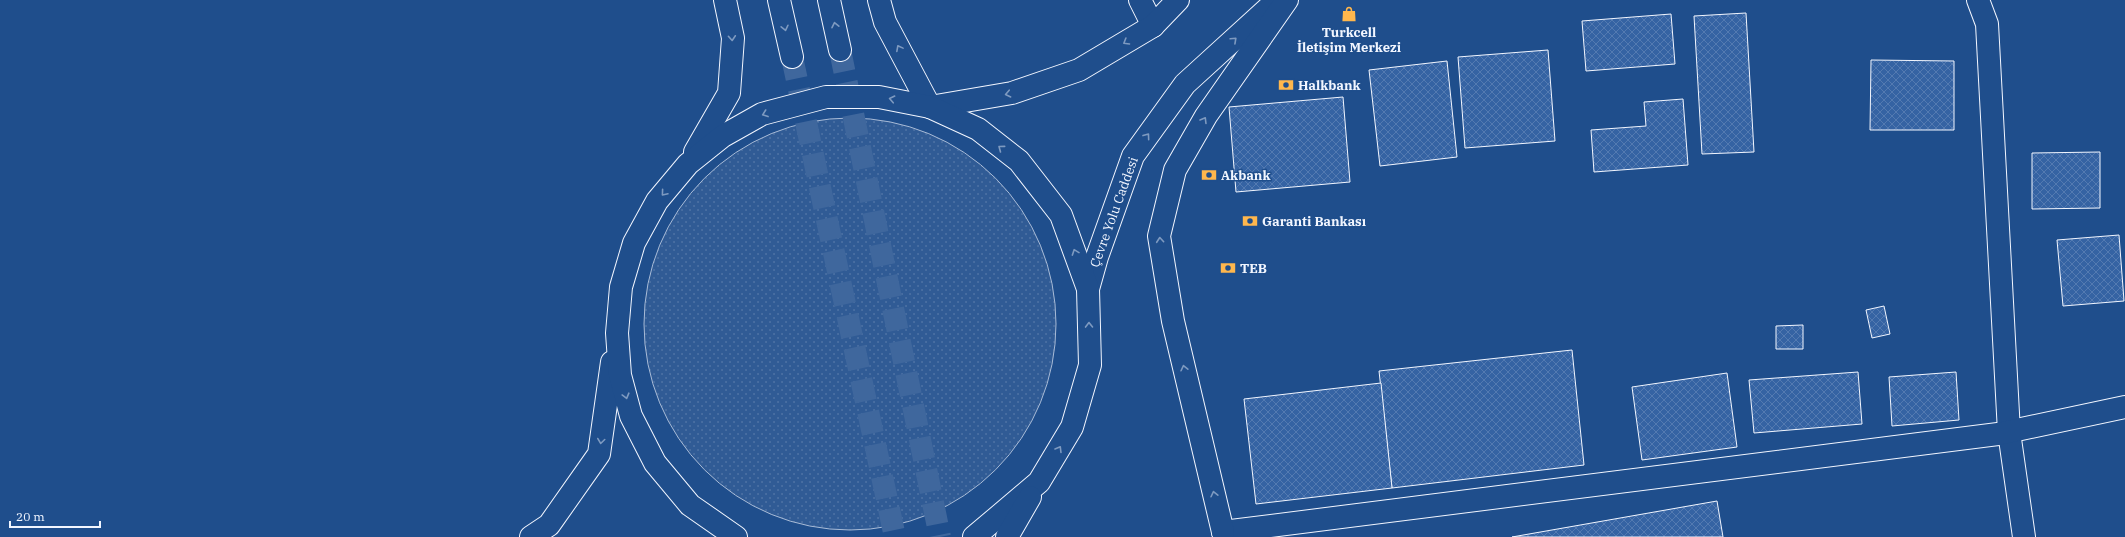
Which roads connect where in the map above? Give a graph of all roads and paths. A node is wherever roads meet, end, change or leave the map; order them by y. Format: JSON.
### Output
{"nodes":[{"id":1,"x":725,"y":0,"type":"edge"},
{"id":2,"x":779,"y":0,"type":"edge"},
{"id":3,"x":829,"y":0,"type":"edge"},
{"id":4,"x":879,"y":0,"type":"edge"},
{"id":5,"x":1140,"y":0,"type":"edge"},
{"id":6,"x":1178,"y":0,"type":"edge"},
{"id":7,"x":1277,"y":0,"type":"edge"},
{"id":8,"x":1288,"y":0,"type":"edge"},
{"id":9,"x":1978,"y":0,"type":"edge"},
{"id":10,"x":1153,"y":26,"type":"junction"},
{"id":11,"x":840,"y":50,"type":"tunnel mouth"},
{"id":12,"x":792,"y":57,"type":"tunnel mouth"},
{"id":13,"x":930,"y":107,"type":"junction"},
{"id":14,"x":688,"y":164,"type":"junction"},
{"id":15,"x":1088,"y":288,"type":"junction"},
{"id":16,"x":617,"y":333,"type":"junction"},
{"id":17,"x":2125,"y":408,"type":"edge"},
{"id":18,"x":2010,"y":432,"type":"junction"},
{"id":19,"x":1039,"y":482,"type":"junction"},
{"id":20,"x":1224,"y":535,"type":"edge"},
{"id":21,"x":531,"y":537,"type":"edge"},
{"id":22,"x":736,"y":537,"type":"edge"},
{"id":23,"x":974,"y":537,"type":"edge"},
{"id":24,"x":1008,"y":537,"type":"edge"},
{"id":25,"x":2024,"y":537,"type":"edge"}],
"edges":[{"from":1,"to":14,"type":"main road","one_way":true},
{"from":2,"to":12,"type":"main road","one_way":true},
{"from":11,"to":3,"type":"main road","one_way":true},
{"from":13,"to":4,"type":"main road","one_way":true},
{"from":5,"to":10,"type":"main road"},
{"from":6,"to":10,"type":"main road"},
{"from":15,"to":7,"type":"main road","name":"Çevre Yolu Caddesi","one_way":true},
{"from":20,"to":8,"type":"main road","one_way":true},
{"from":9,"to":18,"type":"main road"},
{"from":10,"to":13,"type":"main road","one_way":true},
{"from":13,"to":14,"type":"main road","one_way":true},
{"from":15,"to":13,"type":"main road","one_way":true},
{"from":14,"to":16,"type":"main road","one_way":true},
{"from":19,"to":15,"type":"main road","one_way":true},
{"from":16,"to":21,"type":"main road","one_way":true},
{"from":16,"to":22,"type":"main road","one_way":true},
{"from":17,"to":18,"type":"main road"},
{"from":18,"to":20,"type":"main road"},
{"from":18,"to":25,"type":"main road"},
{"from":19,"to":23,"type":"main road"},
{"from":19,"to":24,"type":"main road"}]}
